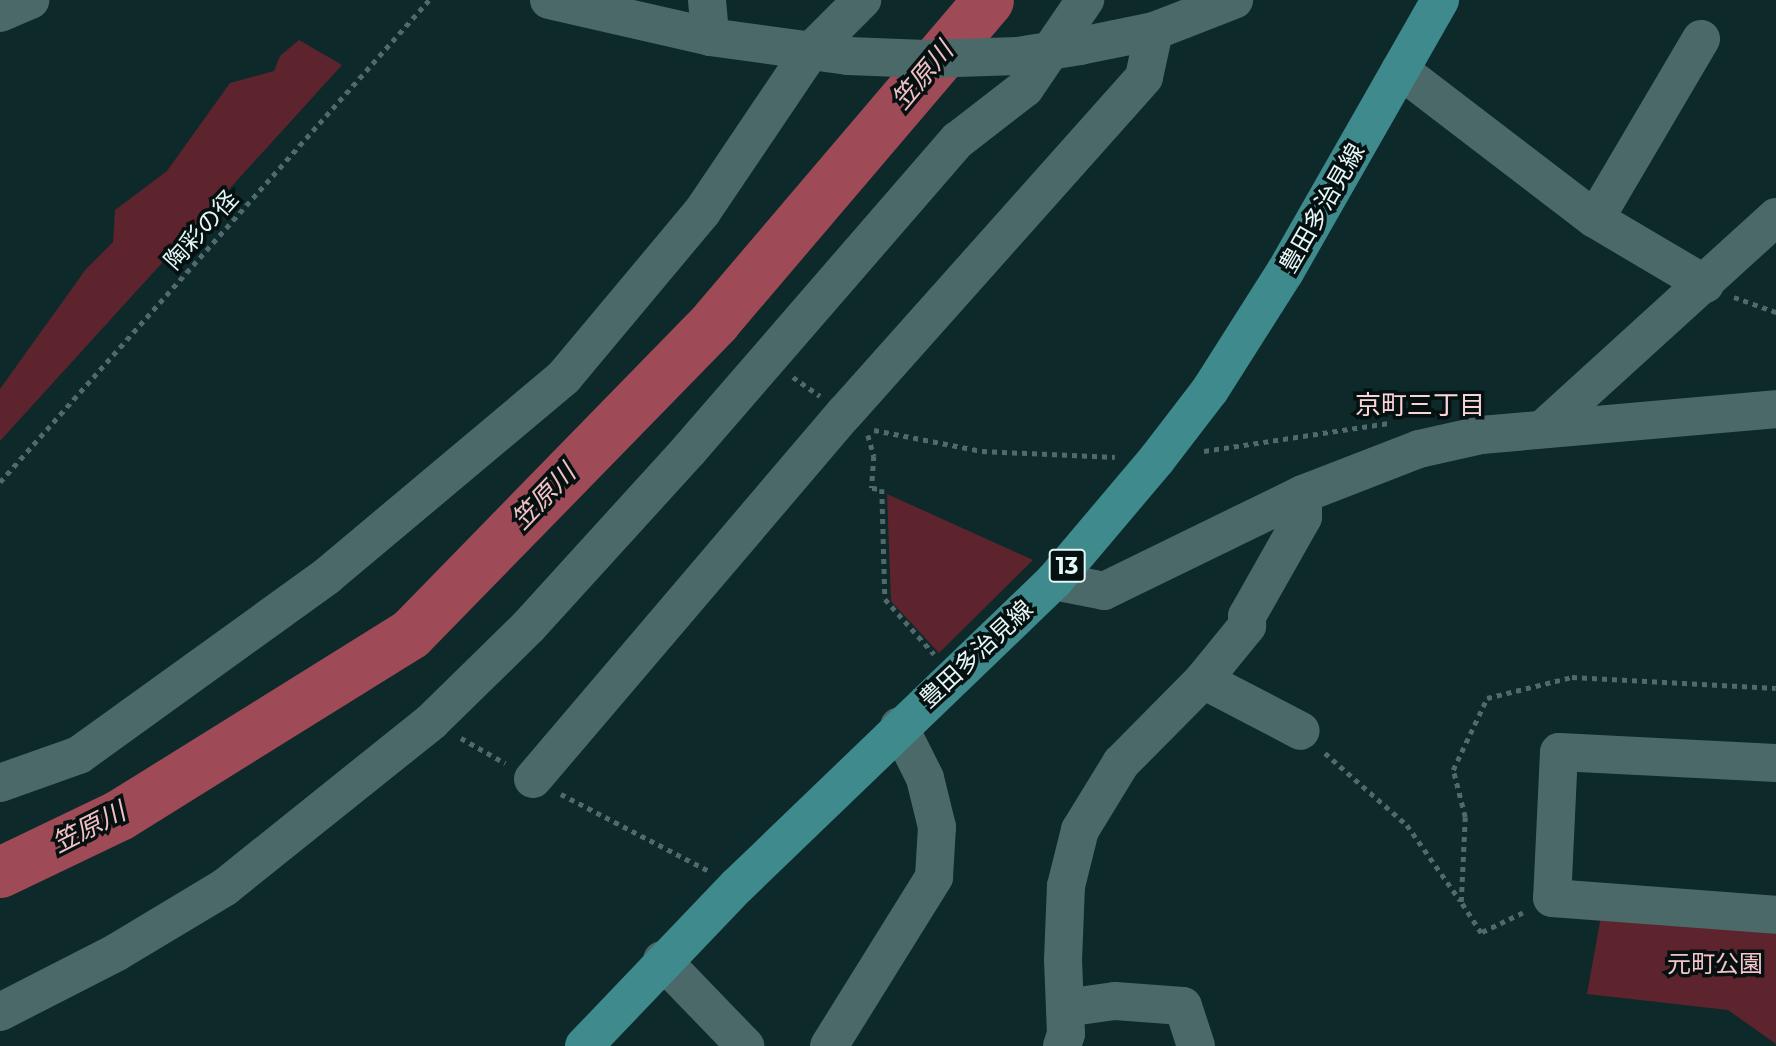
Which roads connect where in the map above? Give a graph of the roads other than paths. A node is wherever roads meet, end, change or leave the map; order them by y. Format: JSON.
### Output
{"nodes":[{"id":1,"x":30,"y":0,"type":"edge"},
{"id":2,"x":549,"y":0,"type":"edge"},
{"id":3,"x":862,"y":0,"type":"edge"},
{"id":4,"x":1085,"y":0,"type":"edge"},
{"id":5,"x":1234,"y":0,"type":"edge"},
{"id":6,"x":1440,"y":0,"type":"edge"},
{"id":7,"x":0,"y":13,"type":"edge"},
{"id":8,"x":708,"y":18,"type":"edge"},
{"id":9,"x":1154,"y":31,"type":"junction"},
{"id":10,"x":1701,"y":38,"type":"dead end"},
{"id":11,"x":810,"y":52,"type":"junction"},
{"id":12,"x":1036,"y":53,"type":"junction"},
{"id":13,"x":1400,"y":70,"type":"junction"},
{"id":14,"x":1776,"y":217,"type":"edge"},
{"id":15,"x":1595,"y":219,"type":"junction"},
{"id":16,"x":1705,"y":284,"type":"junction"},
{"id":17,"x":1776,"y":409,"type":"edge"},
{"id":18,"x":1544,"y":429,"type":"junction"},
{"id":19,"x":1303,"y":494,"type":"junction"},
{"id":20,"x":1055,"y":581,"type":"junction"},
{"id":21,"x":1203,"y":680,"type":"junction"},
{"id":22,"x":899,"y":726,"type":"junction"},
{"id":23,"x":1301,"y":731,"type":"road end"},
{"id":24,"x":1776,"y":763,"type":"edge"},
{"id":25,"x":533,"y":779,"type":"road end"},
{"id":26,"x":0,"y":783,"type":"edge"},
{"id":27,"x":1776,"y":915,"type":"edge"},
{"id":28,"x":662,"y":960,"type":"junction"},
{"id":29,"x":1065,"y":1008,"type":"junction"},
{"id":30,"x":0,"y":1012,"type":"edge"},
{"id":31,"x":584,"y":1046,"type":"edge"},
{"id":32,"x":745,"y":1046,"type":"edge"},
{"id":33,"x":829,"y":1046,"type":"edge"},
{"id":34,"x":1062,"y":1046,"type":"edge"},
{"id":35,"x":1196,"y":1046,"type":"edge"}],
"edges":[{"from":1,"to":7,"type":"street"},
{"from":2,"to":8,"type":"street"},
{"from":3,"to":11,"type":"street"},
{"from":4,"to":12,"type":"street"},
{"from":5,"to":9,"type":"street"},
{"from":6,"to":13,"type":"main road","name":"豊田多治見線","number":"13"},
{"from":8,"to":11,"type":"street"},
{"from":9,"to":12,"type":"street"},
{"from":9,"to":25,"type":"street"},
{"from":10,"to":15,"type":"street"},
{"from":11,"to":12,"type":"street"},
{"from":11,"to":26,"type":"street"},
{"from":12,"to":30,"type":"street"},
{"from":13,"to":15,"type":"street"},
{"from":13,"to":20,"type":"main road","name":"豊田多治見線","number":"13"},
{"from":14,"to":16,"type":"street"},
{"from":15,"to":16,"type":"street"},
{"from":16,"to":18,"type":"street"},
{"from":17,"to":18,"type":"street"},
{"from":18,"to":19,"type":"street"},
{"from":19,"to":20,"type":"street"},
{"from":19,"to":21,"type":"street"},
{"from":20,"to":22,"type":"main road","name":"豊田多治見線","number":"13"},
{"from":21,"to":23,"type":"street"},
{"from":21,"to":29,"type":"street"},
{"from":22,"to":28,"type":"main road","name":"豊田多治見線","number":"13"},
{"from":22,"to":33,"type":"street"},
{"from":24,"to":27,"type":"street"},
{"from":28,"to":31,"type":"main road","name":"豊田多治見線","number":"13"},
{"from":28,"to":32,"type":"street"},
{"from":29,"to":34,"type":"street"},
{"from":29,"to":35,"type":"street"}]}
